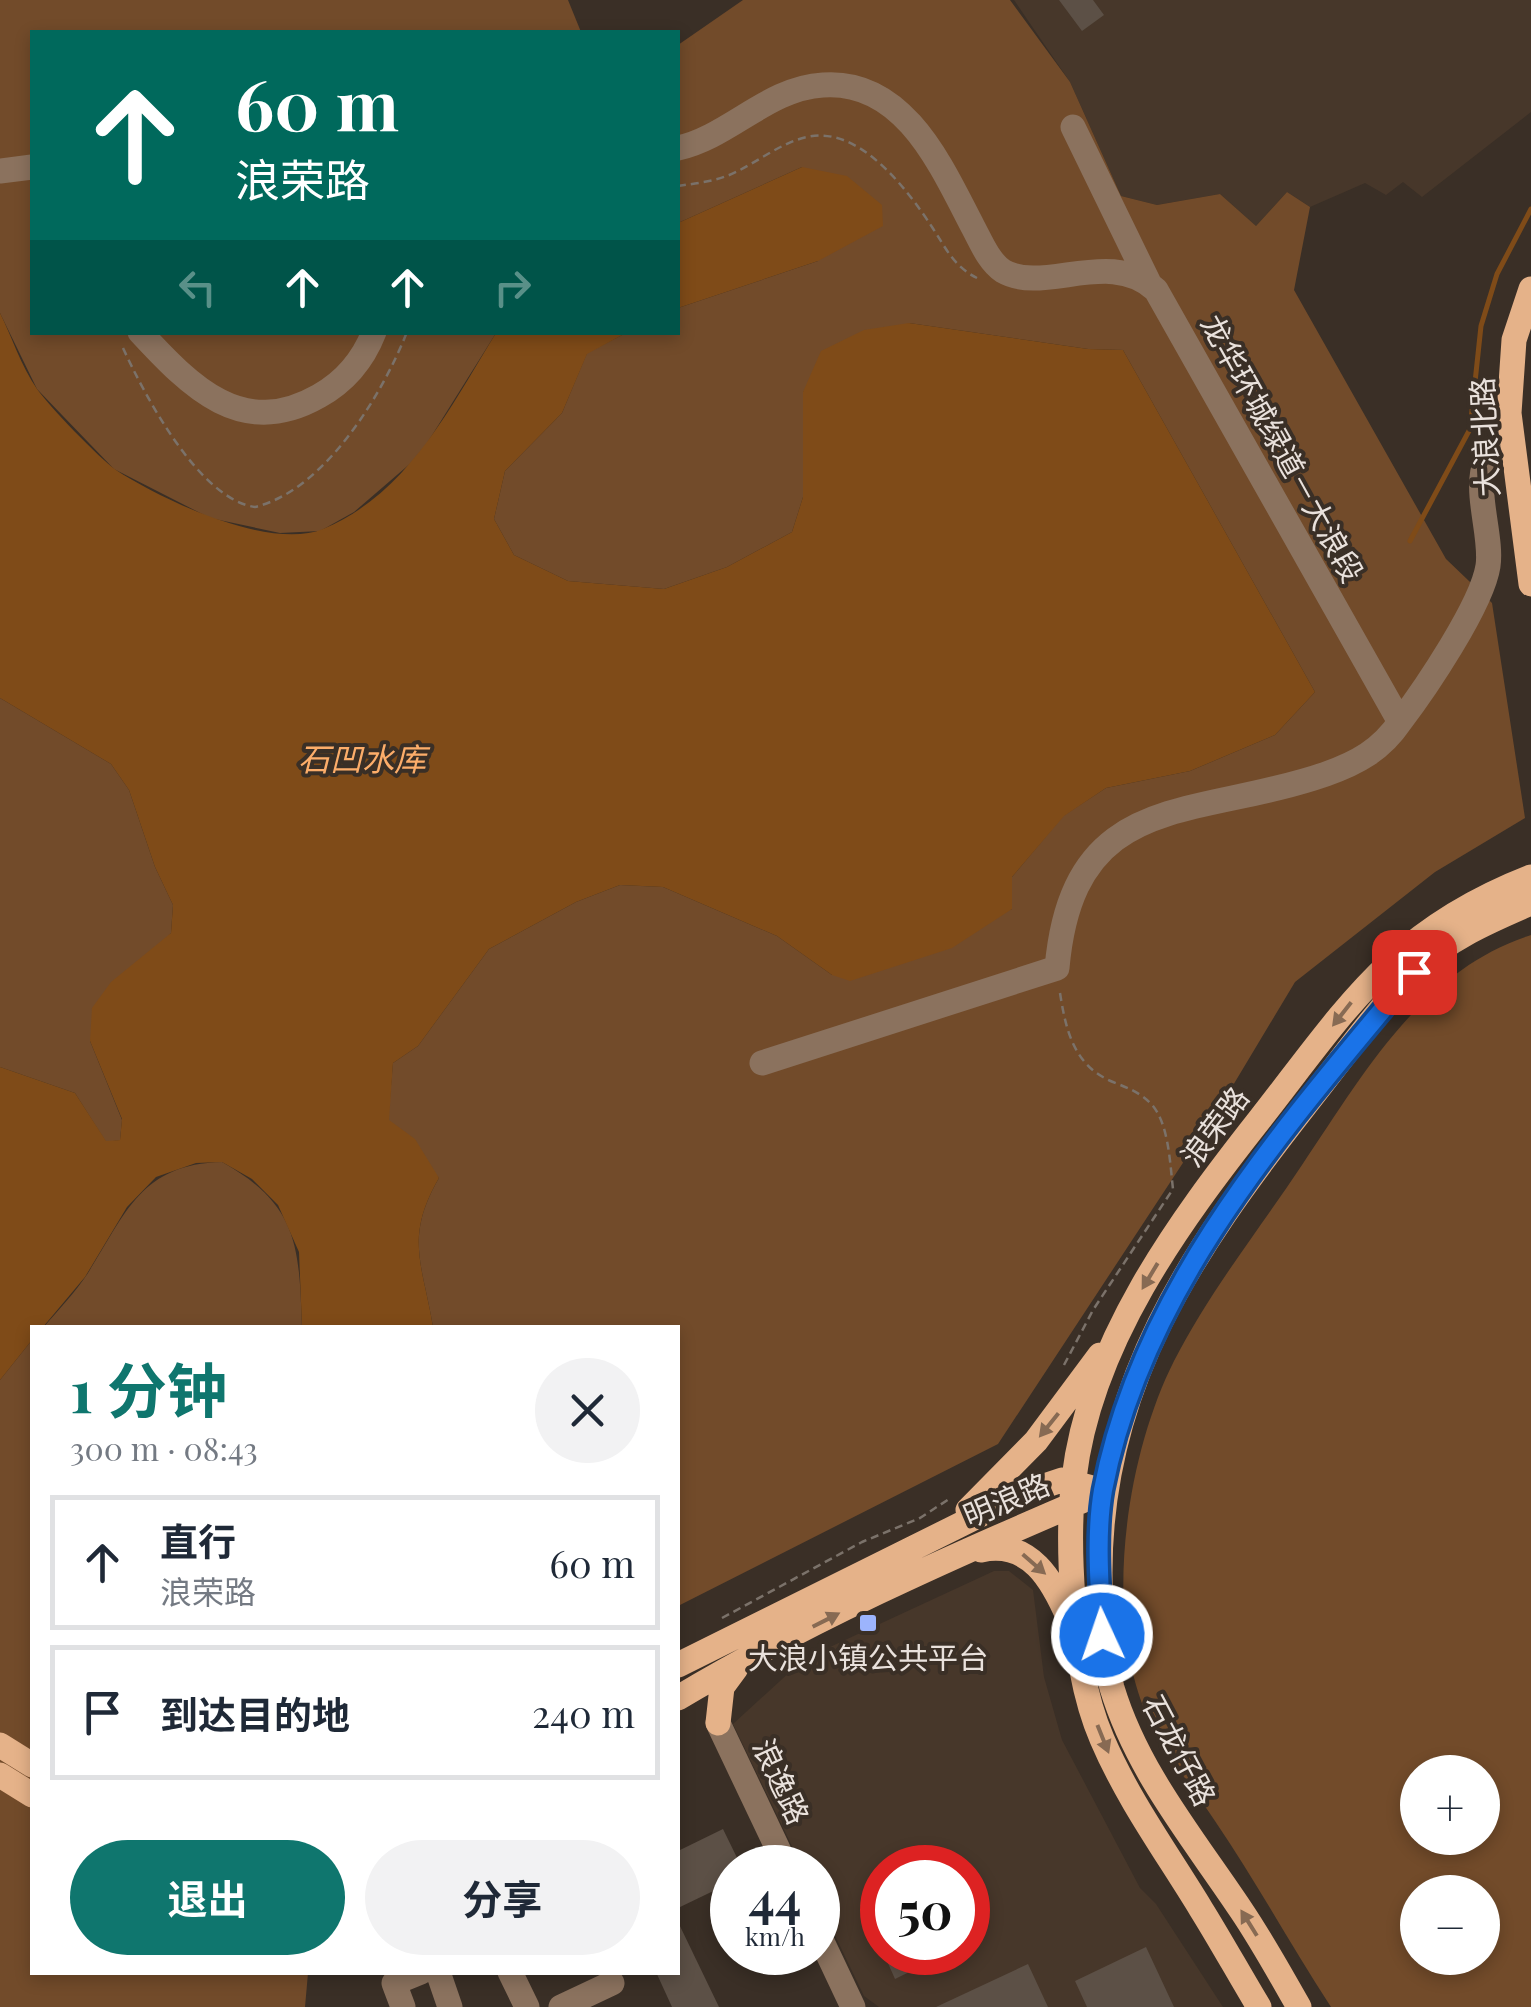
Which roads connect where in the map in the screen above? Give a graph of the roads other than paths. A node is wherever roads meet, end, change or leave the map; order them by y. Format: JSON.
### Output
{"nodes":[{"id":1,"x":1073,"y":128,"type":"dead end"},
{"id":2,"x":680,"y":147,"type":"edge"},
{"id":3,"x":30,"y":167,"type":"edge"},
{"id":4,"x":0,"y":171,"type":"edge"},
{"id":5,"x":1149,"y":283,"type":"junction"},
{"id":6,"x":1531,"y":289,"type":"edge"},
{"id":7,"x":143,"y":335,"type":"edge"},
{"id":8,"x":373,"y":335,"type":"edge"},
{"id":9,"x":1512,"y":438,"type":"junction"},
{"id":10,"x":1531,"y":584,"type":"edge"},
{"id":11,"x":1400,"y":722,"type":"junction"},
{"id":12,"x":1531,"y":877,"type":"edge"},
{"id":13,"x":1531,"y":903,"type":"edge"},
{"id":14,"x":762,"y":1063,"type":"dead end"},
{"id":15,"x":1126,"y":1317,"type":"junction"},
{"id":16,"x":1073,"y":1493,"type":"junction"},
{"id":17,"x":1103,"y":1493,"type":"junction"},
{"id":18,"x":935,"y":1534,"type":"junction"},
{"id":19,"x":957,"y":1556,"type":"junction"},
{"id":20,"x":1076,"y":1635,"type":"junction"},
{"id":21,"x":680,"y":1664,"type":"edge"},
{"id":22,"x":740,"y":1664,"type":"junction"},
{"id":23,"x":680,"y":1697,"type":"edge"},
{"id":24,"x":680,"y":1708,"type":"edge"},
{"id":25,"x":718,"y":1723,"type":"junction"},
{"id":26,"x":9,"y":1762,"type":"edge"},
{"id":27,"x":30,"y":1791,"type":"edge"},
{"id":28,"x":776,"y":1845,"type":"edge"},
{"id":29,"x":414,"y":1975,"type":"edge"},
{"id":30,"x":439,"y":1975,"type":"edge"},
{"id":31,"x":511,"y":1975,"type":"edge"},
{"id":32,"x":837,"y":1975,"type":"edge"},
{"id":33,"x":612,"y":1983,"type":"dead end"},
{"id":34,"x":403,"y":2007,"type":"edge"},
{"id":35,"x":450,"y":2007,"type":"edge"},
{"id":36,"x":527,"y":2007,"type":"edge"},
{"id":37,"x":561,"y":2007,"type":"edge"},
{"id":38,"x":852,"y":2007,"type":"edge"},
{"id":39,"x":1258,"y":2007,"type":"edge"},
{"id":40,"x":1299,"y":2007,"type":"edge"}],
"edges":[{"from":1,"to":5,"type":"street","name":"龙华环城绿道－大浪段"},
{"from":2,"to":5,"type":"street"},
{"from":3,"to":4,"type":"street"},
{"from":5,"to":11,"type":"street","name":"龙华环城绿道－大浪段"},
{"from":6,"to":9,"type":"main road","name":"大浪北路"},
{"from":7,"to":8,"type":"street"},
{"from":9,"to":10,"type":"main road","name":"大浪北路"},
{"from":9,"to":11,"type":"street"},
{"from":11,"to":14,"type":"street"},
{"from":12,"to":15,"type":"main road","name":"浪荣路","one_way":true},
{"from":13,"to":17,"type":"main road","name":"浪荣路"},
{"from":15,"to":16,"type":"main road","name":"浪荣路"},
{"from":15,"to":18,"type":"main road","one_way":true},
{"from":16,"to":17,"type":"main road","name":"明浪路"},
{"from":16,"to":18,"type":"main road","name":"明浪路"},
{"from":16,"to":19,"type":"main road","name":"明浪路"},
{"from":16,"to":20,"type":"main road","name":"石龙仔路"},
{"from":40,"to":17,"type":"main road","name":"石龙仔路","one_way":true},
{"from":18,"to":21,"type":"main road","name":"明浪路"},
{"from":19,"to":20,"type":"main road","one_way":true},
{"from":22,"to":19,"type":"main road","name":"明浪路","one_way":true},
{"from":20,"to":39,"type":"main road","name":"石龙仔路","one_way":true},
{"from":22,"to":23,"type":"main road","name":"明浪路"},
{"from":22,"to":25,"type":"main road"},
{"from":24,"to":25,"type":"main road"},
{"from":25,"to":28,"type":"street","name":"浪逸路"},
{"from":26,"to":27,"type":"main road"},
{"from":29,"to":34,"type":"street"},
{"from":30,"to":35,"type":"street"},
{"from":31,"to":36,"type":"street"},
{"from":32,"to":38,"type":"street"},
{"from":33,"to":37,"type":"street"}]}
